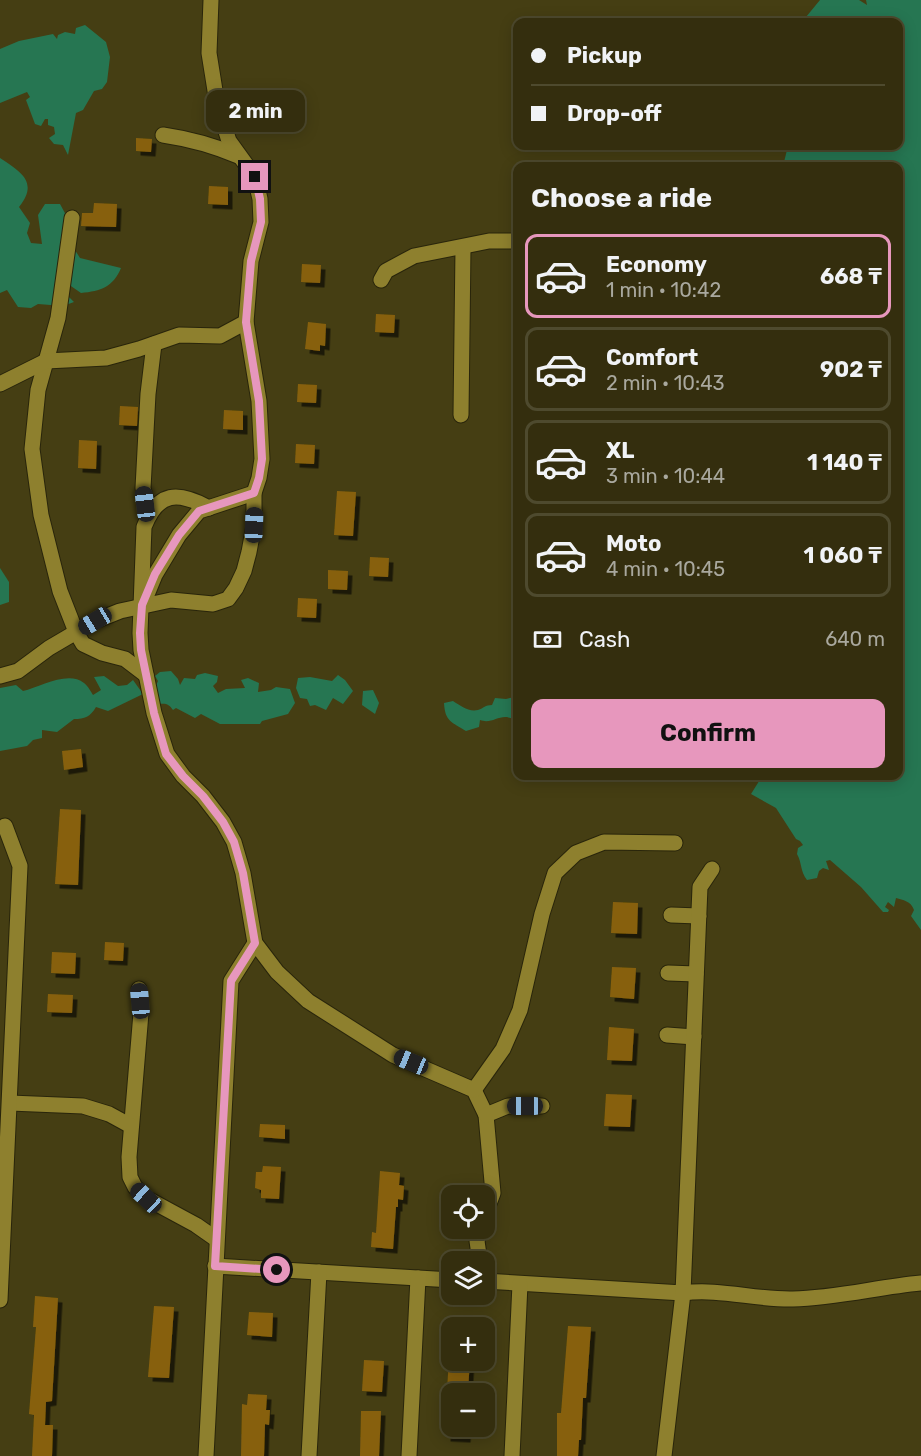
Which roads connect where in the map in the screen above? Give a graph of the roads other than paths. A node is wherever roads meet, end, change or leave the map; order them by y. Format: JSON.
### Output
{"nodes":[{"id":1,"x":211,"y":0,"type":"edge"},
{"id":2,"x":163,"y":135,"type":"dead end"},
{"id":3,"x":241,"y":158,"type":"junction"},
{"id":4,"x":72,"y":218,"type":"dead end"},
{"id":5,"x":513,"y":241,"type":"edge"},
{"id":6,"x":463,"y":248,"type":"junction"},
{"id":7,"x":381,"y":280,"type":"dead end"},
{"id":8,"x":246,"y":322,"type":"junction"},
{"id":9,"x":154,"y":344,"type":"junction"},
{"id":10,"x":46,"y":361,"type":"junction"},
{"id":11,"x":0,"y":384,"type":"edge"},
{"id":12,"x":461,"y":415,"type":"dead end"},
{"id":13,"x":254,"y":493,"type":"junction"},
{"id":14,"x":209,"y":508,"type":"junction"},
{"id":15,"x":149,"y":515,"type":"junction"},
{"id":16,"x":142,"y":605,"type":"junction"},
{"id":17,"x":76,"y":633,"type":"junction"},
{"id":18,"x":146,"y":675,"type":"junction"},
{"id":19,"x":0,"y":676,"type":"edge"},
{"id":20,"x":5,"y":826,"type":"dead end"},
{"id":21,"x":675,"y":843,"type":"dead end"},
{"id":22,"x":712,"y":869,"type":"dead end"},
{"id":23,"x":671,"y":915,"type":"dead end"},
{"id":24,"x":699,"y":916,"type":"junction"},
{"id":25,"x":255,"y":943,"type":"junction"},
{"id":26,"x":668,"y":973,"type":"dead end"},
{"id":27,"x":696,"y":974,"type":"junction"},
{"id":28,"x":139,"y":989,"type":"dead end"},
{"id":29,"x":667,"y":1035,"type":"dead end"},
{"id":30,"x":694,"y":1037,"type":"junction"},
{"id":31,"x":474,"y":1090,"type":"junction"},
{"id":32,"x":10,"y":1103,"type":"junction"},
{"id":33,"x":542,"y":1106,"type":"dead end"},
{"id":34,"x":486,"y":1114,"type":"junction"},
{"id":35,"x":131,"y":1126,"type":"junction"},
{"id":36,"x":492,"y":1185,"type":"edge"},
{"id":37,"x":2,"y":1232,"type":"edge"},
{"id":38,"x":216,"y":1239,"type":"junction"},
{"id":39,"x":215,"y":1266,"type":"junction"},
{"id":40,"x":319,"y":1272,"type":"junction"},
{"id":41,"x":418,"y":1278,"type":"junction"},
{"id":42,"x":441,"y":1279,"type":"edge"},
{"id":43,"x":495,"y":1282,"type":"edge"},
{"id":44,"x":921,"y":1283,"type":"edge"},
{"id":45,"x":520,"y":1284,"type":"junction"},
{"id":46,"x":683,"y":1293,"type":"junction"},
{"id":47,"x":0,"y":1300,"type":"edge"},
{"id":48,"x":206,"y":1456,"type":"edge"},
{"id":49,"x":309,"y":1456,"type":"edge"},
{"id":50,"x":409,"y":1456,"type":"edge"},
{"id":51,"x":512,"y":1456,"type":"edge"},
{"id":52,"x":664,"y":1456,"type":"edge"}],
"edges":[{"from":1,"to":3,"type":"street"},
{"from":2,"to":3,"type":"street"},
{"from":3,"to":8,"type":"street"},
{"from":4,"to":10,"type":"street"},
{"from":5,"to":6,"type":"street"},
{"from":6,"to":7,"type":"street"},
{"from":6,"to":12,"type":"street"},
{"from":8,"to":9,"type":"street"},
{"from":8,"to":13,"type":"street"},
{"from":9,"to":10,"type":"street"},
{"from":9,"to":15,"type":"street"},
{"from":10,"to":11,"type":"street"},
{"from":10,"to":17,"type":"street"},
{"from":13,"to":14,"type":"street"},
{"from":13,"to":16,"type":"street"},
{"from":14,"to":15,"type":"street"},
{"from":14,"to":16,"type":"street"},
{"from":15,"to":16,"type":"street"},
{"from":16,"to":17,"type":"street"},
{"from":16,"to":18,"type":"street"},
{"from":17,"to":18,"type":"street"},
{"from":17,"to":19,"type":"street"},
{"from":18,"to":25,"type":"street"},
{"from":20,"to":32,"type":"street"},
{"from":21,"to":31,"type":"street"},
{"from":22,"to":24,"type":"street"},
{"from":23,"to":24,"type":"street"},
{"from":24,"to":27,"type":"street"},
{"from":25,"to":31,"type":"street"},
{"from":25,"to":38,"type":"street"},
{"from":26,"to":27,"type":"street"},
{"from":27,"to":30,"type":"street"},
{"from":28,"to":35,"type":"street"},
{"from":29,"to":30,"type":"street"},
{"from":30,"to":46,"type":"street"},
{"from":31,"to":34,"type":"street"},
{"from":32,"to":35,"type":"street"},
{"from":32,"to":37,"type":"street"},
{"from":33,"to":34,"type":"street"},
{"from":34,"to":36,"type":"street"},
{"from":35,"to":38,"type":"street"},
{"from":37,"to":47,"type":"street"},
{"from":38,"to":39,"type":"street"},
{"from":39,"to":40,"type":"street"},
{"from":39,"to":48,"type":"street"},
{"from":40,"to":41,"type":"street"},
{"from":40,"to":49,"type":"street"},
{"from":41,"to":42,"type":"street"},
{"from":41,"to":50,"type":"street"},
{"from":43,"to":45,"type":"street"},
{"from":44,"to":46,"type":"street"},
{"from":45,"to":46,"type":"street"},
{"from":45,"to":51,"type":"street"},
{"from":46,"to":52,"type":"street"}]}
